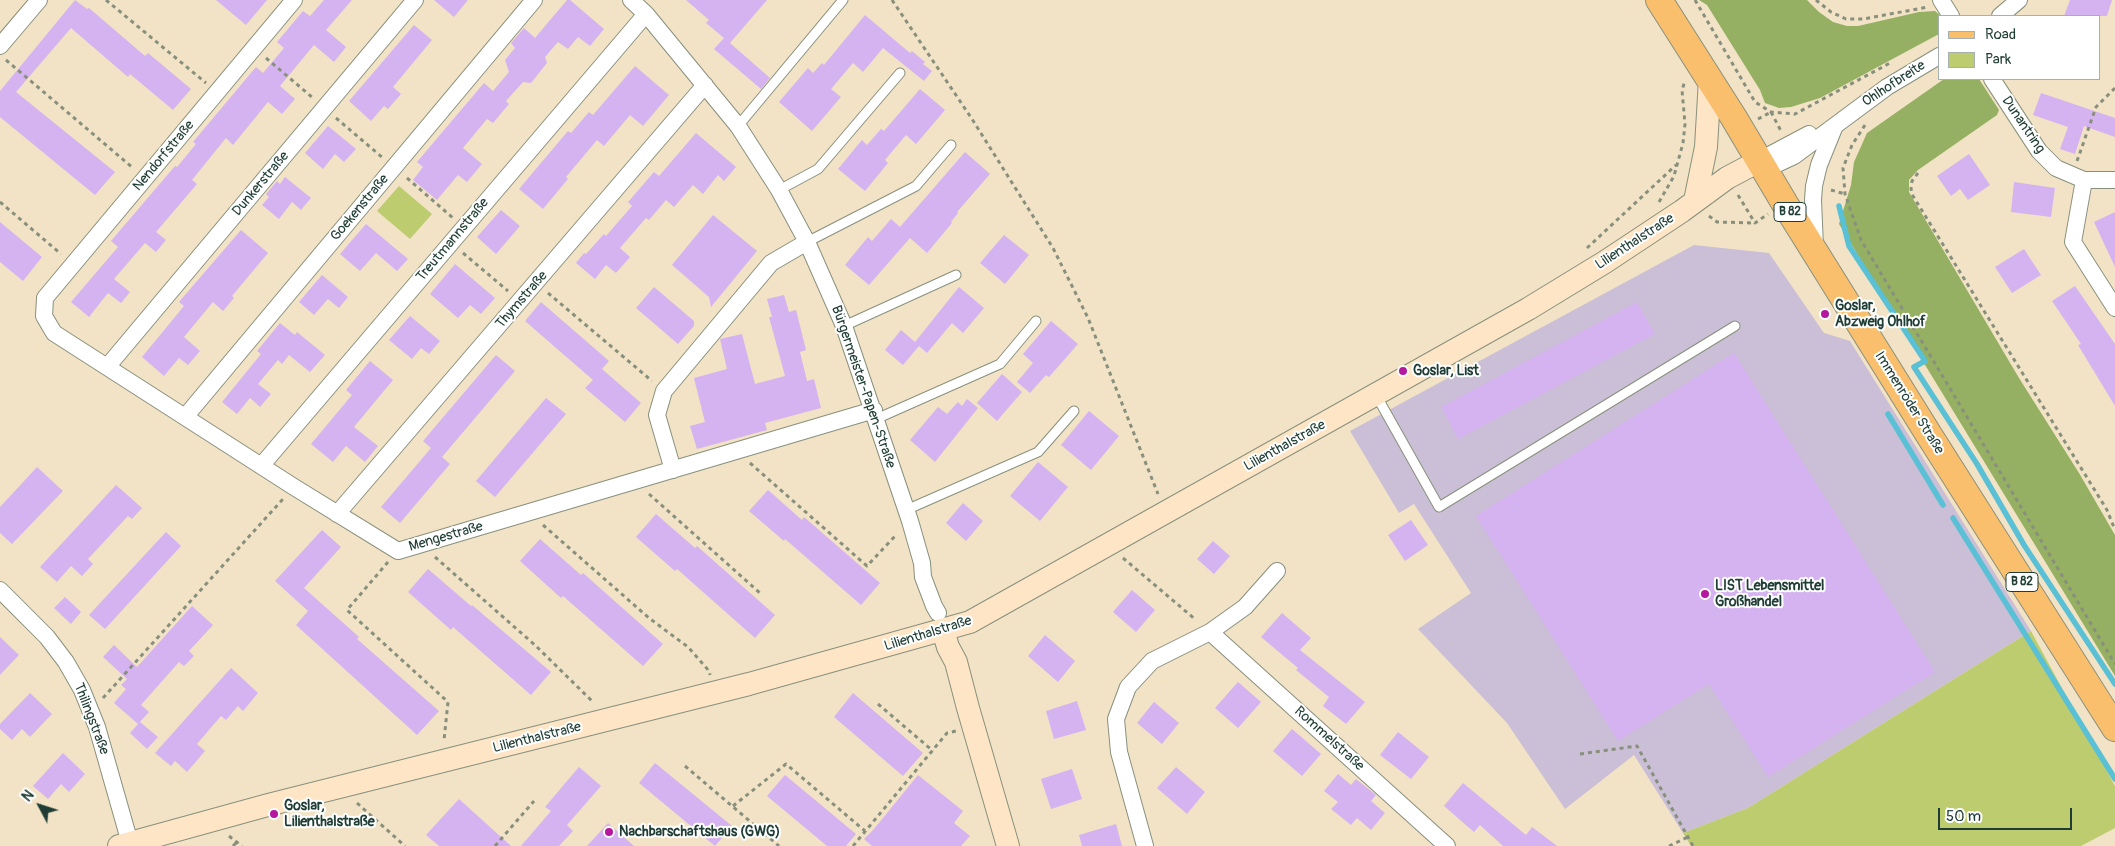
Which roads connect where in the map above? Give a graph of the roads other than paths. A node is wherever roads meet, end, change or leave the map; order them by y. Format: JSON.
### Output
{"nodes":[{"id":1,"x":39,"y":0,"type":"edge"},
{"id":2,"x":294,"y":0,"type":"edge"},
{"id":3,"x":415,"y":0,"type":"edge"},
{"id":4,"x":534,"y":0,"type":"edge"},
{"id":5,"x":631,"y":0,"type":"edge"},
{"id":6,"x":843,"y":0,"type":"edge"},
{"id":7,"x":1659,"y":0,"type":"edge"},
{"id":8,"x":2019,"y":0,"type":"edge"},
{"id":9,"x":646,"y":14,"type":"junction"},
{"id":10,"x":2001,"y":15,"type":"edge"},
{"id":11,"x":0,"y":46,"type":"edge"},
{"id":12,"x":1938,"y":57,"type":"edge"},
{"id":13,"x":900,"y":73,"type":"dead end"},
{"id":14,"x":1710,"y":79,"type":"junction"},
{"id":15,"x":1993,"y":80,"type":"edge"},
{"id":16,"x":705,"y":85,"type":"junction"},
{"id":17,"x":1849,"y":114,"type":"junction"},
{"id":18,"x":738,"y":126,"type":"junction"},
{"id":19,"x":1834,"y":128,"type":"junction"},
{"id":20,"x":951,"y":145,"type":"dead end"},
{"id":21,"x":1761,"y":166,"type":"junction"},
{"id":22,"x":2078,"y":178,"type":"junction"},
{"id":23,"x":2115,"y":180,"type":"edge"},
{"id":24,"x":779,"y":190,"type":"junction"},
{"id":25,"x":1691,"y":206,"type":"junction"},
{"id":26,"x":807,"y":242,"type":"junction"},
{"id":27,"x":1816,"y":254,"type":"junction"},
{"id":28,"x":956,"y":275,"type":"dead end"},
{"id":29,"x":2115,"y":308,"type":"edge"},
{"id":30,"x":44,"y":316,"type":"joint"},
{"id":31,"x":1036,"y":321,"type":"dead end"},
{"id":32,"x":844,"y":326,"type":"junction"},
{"id":33,"x":1735,"y":326,"type":"dead end"},
{"id":34,"x":108,"y":367,"type":"junction"},
{"id":35,"x":1375,"y":395,"type":"junction"},
{"id":36,"x":1074,"y":411,"type":"dead end"},
{"id":37,"x":875,"y":415,"type":"junction"},
{"id":38,"x":185,"y":417,"type":"junction"},
{"id":39,"x":261,"y":466,"type":"junction"},
{"id":40,"x":673,"y":470,"type":"junction"},
{"id":41,"x":338,"y":514,"type":"junction"},
{"id":42,"x":908,"y":515,"type":"junction"},
{"id":43,"x":1277,"y":571,"type":"dead end"},
{"id":44,"x":0,"y":590,"type":"edge"},
{"id":45,"x":943,"y":630,"type":"junction"},
{"id":46,"x":1210,"y":632,"type":"junction"},
{"id":47,"x":2115,"y":728,"type":"edge"},
{"id":48,"x":125,"y":844,"type":"edge"},
{"id":49,"x":1008,"y":846,"type":"edge"},
{"id":50,"x":1145,"y":846,"type":"edge"},
{"id":51,"x":1447,"y":846,"type":"edge"}],
"edges":[{"from":1,"to":11,"type":"street"},
{"from":2,"to":30,"type":"street","name":"Nendorfstraße"},
{"from":3,"to":34,"type":"street","name":"Dunkerstraße"},
{"from":4,"to":38,"type":"street","name":"Goekenstraße"},
{"from":5,"to":9,"type":"street","name":"Bürgermeister-Papen-Straße"},
{"from":6,"to":18,"type":"lane"},
{"from":7,"to":14,"type":"main road","name":"Immenröder Straße","number":"B 82"},
{"from":8,"to":10,"type":"street"},
{"from":9,"to":16,"type":"street","name":"Bürgermeister-Papen-Straße"},
{"from":9,"to":39,"type":"street","name":"Treutmannstraße"},
{"from":12,"to":17,"type":"street","name":"Ohlhofbreite"},
{"from":13,"to":24,"type":"lane"},
{"from":14,"to":21,"type":"main road","name":"Immenröder Straße","number":"B 82"},
{"from":14,"to":25,"type":"street"},
{"from":15,"to":22,"type":"street","name":"Dunantring"},
{"from":16,"to":18,"type":"street","name":"Bürgermeister-Papen-Straße"},
{"from":16,"to":41,"type":"street","name":"Thymstraße"},
{"from":17,"to":19,"type":"street","name":"Ohlhofbreite"},
{"from":17,"to":21,"type":"street","name":"Ohlhofbreite"},
{"from":18,"to":24,"type":"street","name":"Bürgermeister-Papen-Straße"},
{"from":19,"to":21,"type":"street","name":"Ohlhofbreite"},
{"from":19,"to":27,"type":"street","name":"Ohlhofbreite"},
{"from":20,"to":26,"type":"lane"},
{"from":21,"to":25,"type":"street","name":"Lilienthalstraße"},
{"from":21,"to":27,"type":"main road","name":"Immenröder Straße","number":"B 82"},
{"from":22,"to":23,"type":"street"},
{"from":22,"to":29,"type":"street"},
{"from":24,"to":26,"type":"street","name":"Bürgermeister-Papen-Straße"},
{"from":25,"to":35,"type":"street","name":"Lilienthalstraße"},
{"from":26,"to":32,"type":"street","name":"Bürgermeister-Papen-Straße"},
{"from":26,"to":40,"type":"street"},
{"from":27,"to":47,"type":"main road","name":"Immenröder Straße","number":"B 82"},
{"from":28,"to":32,"type":"lane"},
{"from":30,"to":34,"type":"street","name":"Mengestraße"},
{"from":31,"to":37,"type":"lane"},
{"from":32,"to":37,"type":"street","name":"Bürgermeister-Papen-Straße"},
{"from":33,"to":35,"type":"lane"},
{"from":34,"to":38,"type":"street","name":"Mengestraße"},
{"from":35,"to":45,"type":"street","name":"Lilienthalstraße"},
{"from":36,"to":42,"type":"lane"},
{"from":37,"to":40,"type":"street","name":"Mengestraße"},
{"from":37,"to":42,"type":"street","name":"Bürgermeister-Papen-Straße"},
{"from":38,"to":39,"type":"street","name":"Mengestraße"},
{"from":39,"to":41,"type":"street","name":"Mengestraße"},
{"from":40,"to":41,"type":"street","name":"Mengestraße"},
{"from":42,"to":45,"type":"street","name":"Bürgermeister-Papen-Straße"},
{"from":43,"to":46,"type":"street"},
{"from":44,"to":48,"type":"street","name":"Thilingstraße"},
{"from":45,"to":48,"type":"street","name":"Lilienthalstraße"},
{"from":45,"to":49,"type":"street"},
{"from":46,"to":50,"type":"street"},
{"from":46,"to":51,"type":"street","name":"Rommelstraße"}]}
